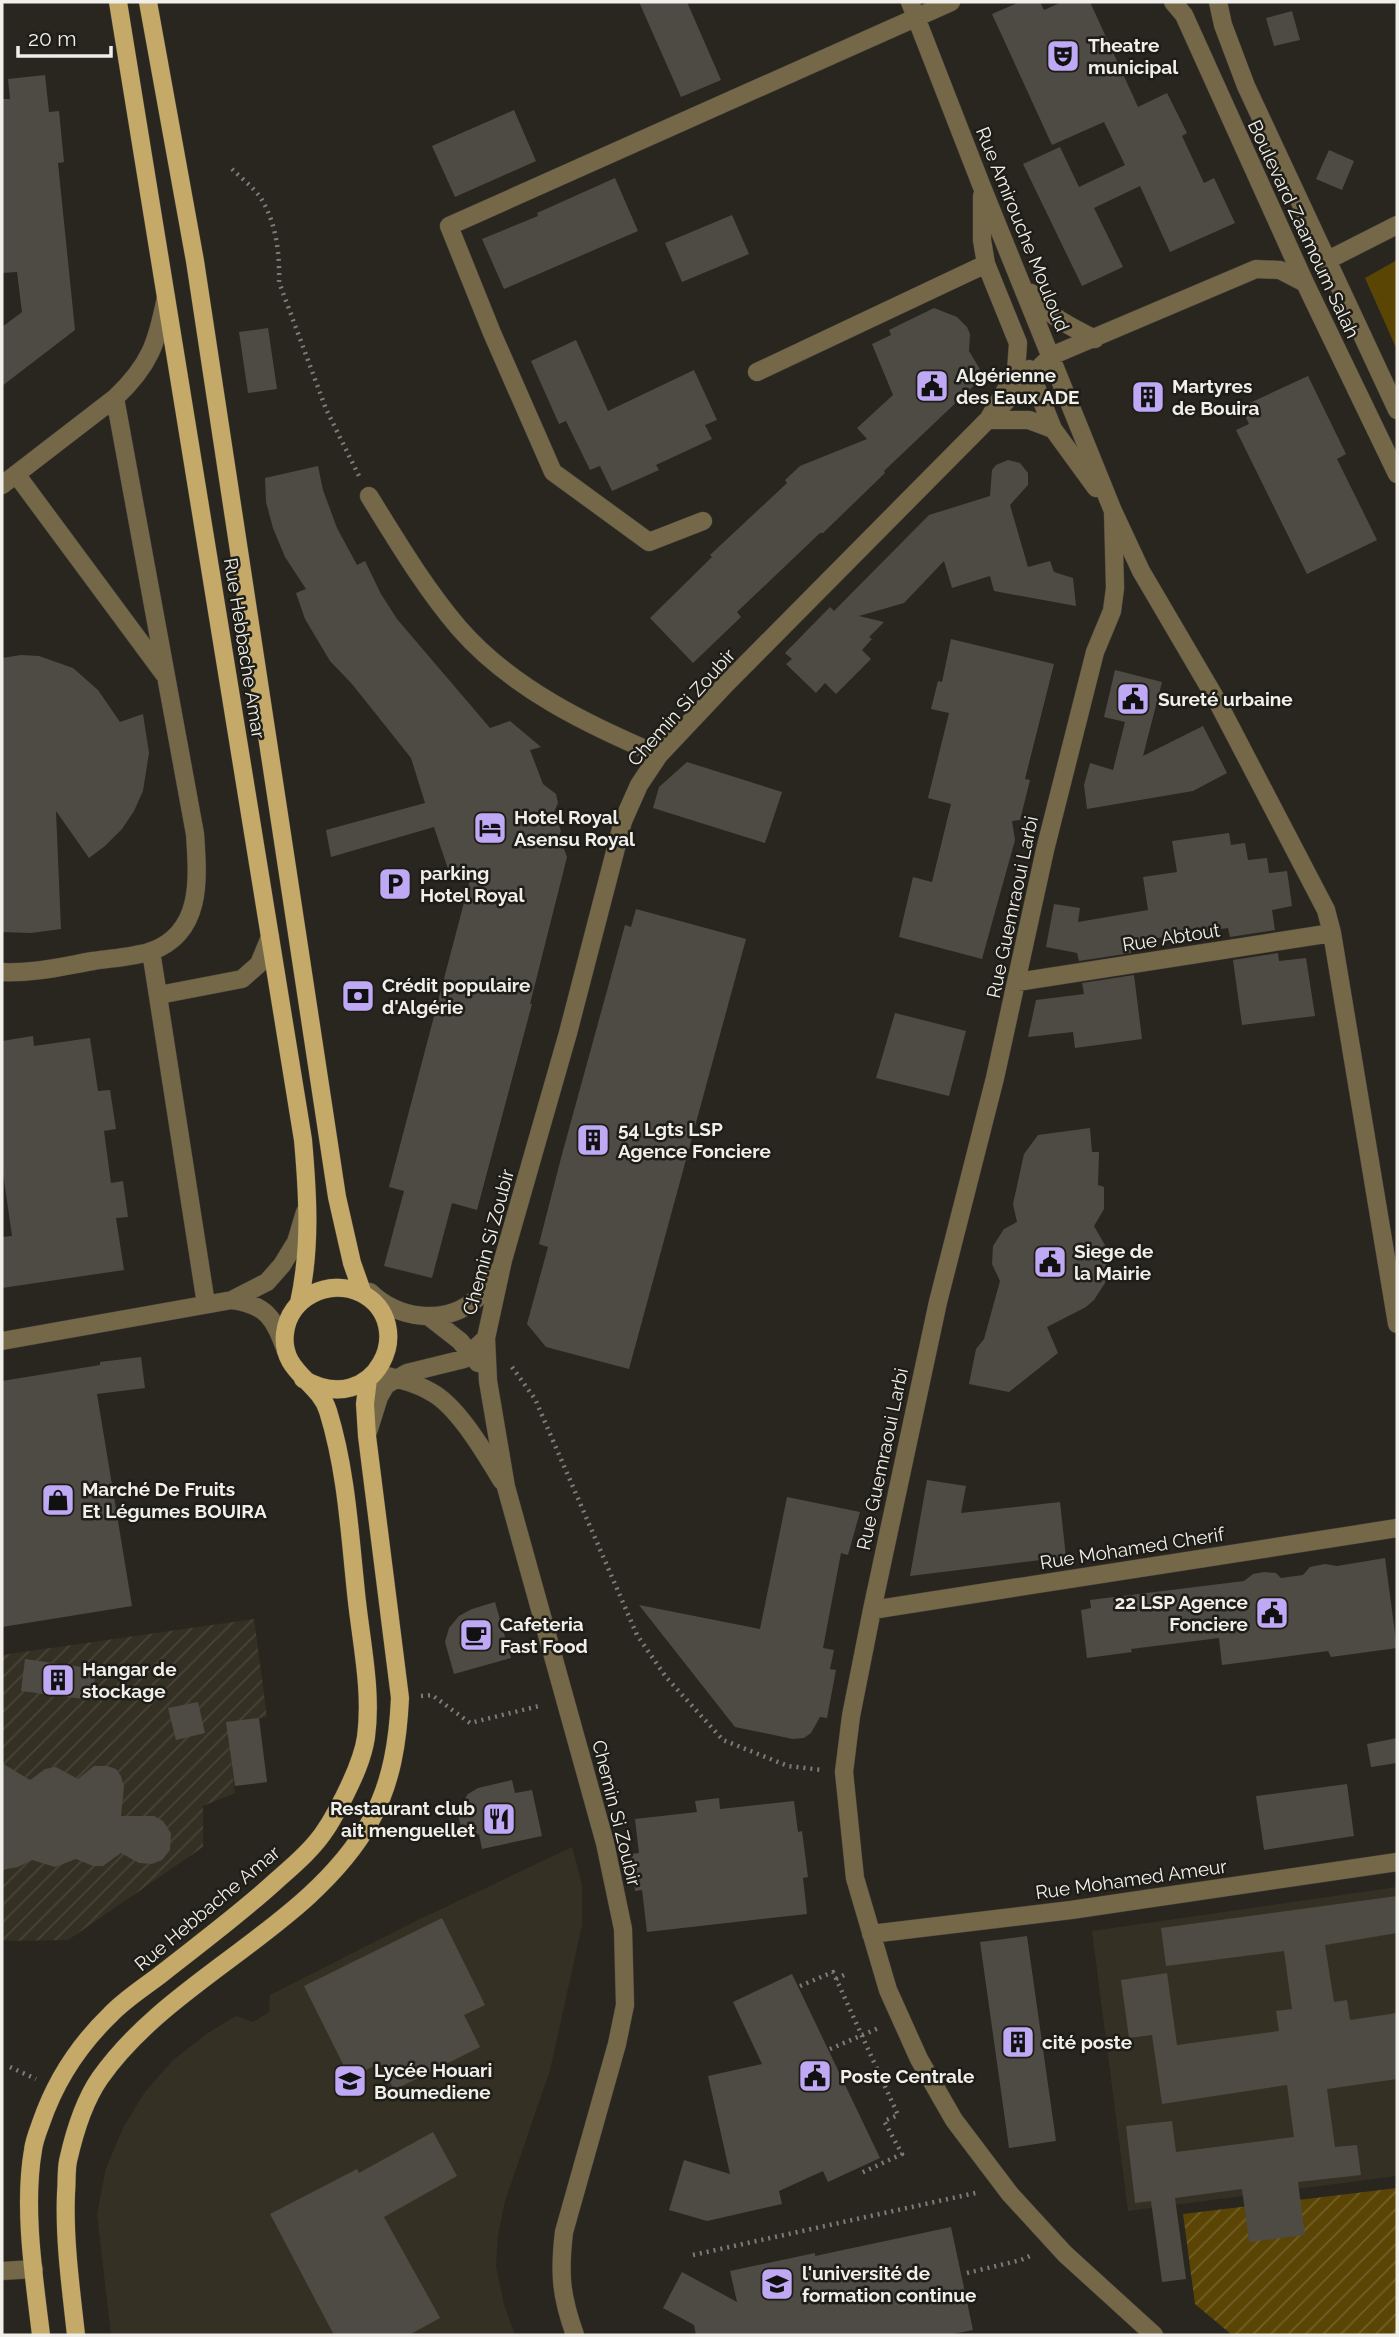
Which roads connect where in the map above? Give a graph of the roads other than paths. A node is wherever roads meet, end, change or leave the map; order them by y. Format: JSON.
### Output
{"nodes":[{"id":1,"x":118,"y":2,"type":"edge"},
{"id":2,"x":148,"y":2,"type":"edge"},
{"id":3,"x":951,"y":2,"type":"edge"},
{"id":4,"x":1173,"y":2,"type":"edge"},
{"id":5,"x":1218,"y":2,"type":"edge"},
{"id":6,"x":914,"y":9,"type":"edge"},
{"id":7,"x":982,"y":187,"type":"junction"},
{"id":8,"x":1397,"y":225,"type":"edge"},
{"id":9,"x":1328,"y":260,"type":"junction"},
{"id":10,"x":986,"y":264,"type":"junction"},
{"id":11,"x":1018,"y":276,"type":"junction"},
{"id":12,"x":1306,"y":284,"type":"junction"},
{"id":13,"x":166,"y":294,"type":"junction"},
{"id":14,"x":1095,"y":339,"type":"junction"},
{"id":15,"x":1018,"y":343,"type":"junction"},
{"id":16,"x":1052,"y":356,"type":"junction"},
{"id":17,"x":757,"y":372,"type":"dead end"},
{"id":18,"x":1031,"y":376,"type":"junction"},
{"id":19,"x":115,"y":398,"type":"junction"},
{"id":20,"x":1397,"y":410,"type":"edge"},
{"id":21,"x":988,"y":420,"type":"junction"},
{"id":22,"x":1053,"y":429,"type":"junction"},
{"id":23,"x":1397,"y":474,"type":"edge"},
{"id":24,"x":9,"y":480,"type":"edge"},
{"id":25,"x":369,"y":496,"type":"road end"},
{"id":26,"x":1113,"y":511,"type":"junction"},
{"id":27,"x":703,"y":521,"type":"dead end"},
{"id":28,"x":167,"y":677,"type":"junction"},
{"id":29,"x":659,"y":755,"type":"junction"},
{"id":30,"x":1332,"y":933,"type":"junction"},
{"id":31,"x":270,"y":937,"type":"junction"},
{"id":32,"x":151,"y":951,"type":"junction"},
{"id":33,"x":2,"y":972,"type":"edge"},
{"id":34,"x":1017,"y":982,"type":"junction"},
{"id":35,"x":159,"y":995,"type":"junction"},
{"id":36,"x":308,"y":1199,"type":"junction"},
{"id":37,"x":503,"y":1260,"type":"junction"},
{"id":38,"x":353,"y":1267,"type":"junction"},
{"id":39,"x":232,"y":1300,"type":"junction"},
{"id":40,"x":370,"y":1300,"type":"junction"},
{"id":41,"x":299,"y":1303,"type":"junction"},
{"id":42,"x":206,"y":1304,"type":"junction"},
{"id":43,"x":400,"y":1312,"type":"junction"},
{"id":44,"x":428,"y":1316,"type":"junction"},
{"id":45,"x":1397,"y":1324,"type":"edge"},
{"id":46,"x":486,"y":1338,"type":"junction"},
{"id":47,"x":2,"y":1341,"type":"edge"},
{"id":48,"x":286,"y":1351,"type":"junction"},
{"id":49,"x":472,"y":1353,"type":"junction"},
{"id":50,"x":371,"y":1376,"type":"junction"},
{"id":51,"x":395,"y":1378,"type":"junction"},
{"id":52,"x":303,"y":1379,"type":"junction"},
{"id":53,"x":488,"y":1381,"type":"junction"},
{"id":54,"x":367,"y":1436,"type":"junction"},
{"id":55,"x":506,"y":1487,"type":"junction"},
{"id":56,"x":1397,"y":1528,"type":"edge"},
{"id":57,"x":872,"y":1610,"type":"junction"},
{"id":58,"x":1397,"y":1861,"type":"edge"},
{"id":59,"x":871,"y":1934,"type":"junction"},
{"id":60,"x":34,"y":2269,"type":"junction"},
{"id":61,"x":2,"y":2271,"type":"edge"},
{"id":62,"x":41,"y":2335,"type":"edge"},
{"id":63,"x":76,"y":2335,"type":"edge"},
{"id":64,"x":575,"y":2335,"type":"edge"},
{"id":65,"x":1154,"y":2335,"type":"edge"}],
"edges":[{"from":1,"to":13,"type":"main road","name":"Rue Hebbache Amar"},
{"from":2,"to":38,"type":"main road","name":"Rue Hebbache Amar"},
{"from":3,"to":6,"type":"street"},
{"from":4,"to":12,"type":"street","name":"Boulevard Zaamoum Salah"},
{"from":5,"to":9,"type":"street","name":"Boulevard Zaamoum Salah"},
{"from":6,"to":7,"type":"street","name":"Rue Amirouche Mouloud"},
{"from":6,"to":27,"type":"street"},
{"from":7,"to":10,"type":"street"},
{"from":7,"to":11,"type":"street","name":"Rue Amirouche Mouloud"},
{"from":8,"to":9,"type":"street"},
{"from":9,"to":20,"type":"street","name":"Boulevard Zaamoum Salah"},
{"from":10,"to":15,"type":"street"},
{"from":10,"to":17,"type":"street"},
{"from":11,"to":14,"type":"street"},
{"from":11,"to":16,"type":"street","name":"Rue Amirouche Mouloud"},
{"from":12,"to":14,"type":"street"},
{"from":12,"to":23,"type":"street","name":"Boulevard Zaamoum Salah"},
{"from":13,"to":19,"type":"street"},
{"from":13,"to":31,"type":"main road","name":"Rue Hebbache Amar"},
{"from":14,"to":16,"type":"street"},
{"from":15,"to":18,"type":"street"},
{"from":15,"to":21,"type":"street"},
{"from":16,"to":18,"type":"street","name":"Chemin Si Zoubir"},
{"from":16,"to":26,"type":"street","name":"Rue Amirouche Mouloud"},
{"from":18,"to":21,"type":"street","name":"Chemin Si Zoubir"},
{"from":18,"to":22,"type":"street"},
{"from":19,"to":24,"type":"street"},
{"from":19,"to":28,"type":"street"},
{"from":21,"to":22,"type":"street"},
{"from":21,"to":29,"type":"street","name":"Chemin Si Zoubir"},
{"from":22,"to":26,"type":"street"},
{"from":24,"to":28,"type":"street"},
{"from":25,"to":29,"type":"street"},
{"from":26,"to":30,"type":"street"},
{"from":26,"to":34,"type":"street","name":"Rue Guemraoui Larbi"},
{"from":28,"to":32,"type":"street"},
{"from":29,"to":37,"type":"street","name":"Chemin Si Zoubir"},
{"from":30,"to":34,"type":"street","name":"Rue Abtout"},
{"from":30,"to":45,"type":"street"},
{"from":31,"to":35,"type":"street"},
{"from":31,"to":36,"type":"main road","name":"Rue Hebbache Amar"},
{"from":32,"to":33,"type":"street"},
{"from":32,"to":35,"type":"street"},
{"from":34,"to":57,"type":"street","name":"Rue Guemraoui Larbi"},
{"from":35,"to":42,"type":"street"},
{"from":36,"to":39,"type":"street"},
{"from":36,"to":41,"type":"main road","name":"Rue Hebbache Amar"},
{"from":37,"to":44,"type":"street"},
{"from":37,"to":46,"type":"street","name":"Chemin Si Zoubir"},
{"from":38,"to":40,"type":"main road","name":"Rue Hebbache Amar"},
{"from":38,"to":43,"type":"street"},
{"from":39,"to":42,"type":"street"},
{"from":39,"to":48,"type":"street"},
{"from":40,"to":41,"type":"main road"},
{"from":40,"to":43,"type":"street"},
{"from":40,"to":50,"type":"main road"},
{"from":41,"to":48,"type":"main road"},
{"from":42,"to":47,"type":"street"},
{"from":43,"to":44,"type":"street"},
{"from":44,"to":49,"type":"street"},
{"from":46,"to":49,"type":"street"},
{"from":46,"to":53,"type":"street","name":"Chemin Si Zoubir"},
{"from":48,"to":52,"type":"main road"},
{"from":49,"to":51,"type":"street"},
{"from":49,"to":53,"type":"street"},
{"from":50,"to":51,"type":"street"},
{"from":50,"to":52,"type":"main road"},
{"from":50,"to":54,"type":"main road"},
{"from":51,"to":54,"type":"street"},
{"from":51,"to":55,"type":"street"},
{"from":52,"to":60,"type":"main road","name":"Rue Hebbache Amar"},
{"from":53,"to":55,"type":"street","name":"Chemin Si Zoubir"},
{"from":54,"to":63,"type":"main road"},
{"from":55,"to":64,"type":"street","name":"Chemin Si Zoubir"},
{"from":56,"to":57,"type":"street","name":"Rue Mohamed Cherif"},
{"from":57,"to":59,"type":"street","name":"Rue Guemraoui Larbi"},
{"from":58,"to":59,"type":"street","name":"Rue Mohamed Ameur"},
{"from":59,"to":65,"type":"street","name":"Rue Guemraoui Larbi"},
{"from":60,"to":61,"type":"street"},
{"from":60,"to":62,"type":"main road","name":"Rue Hebbache Amar"}]}
